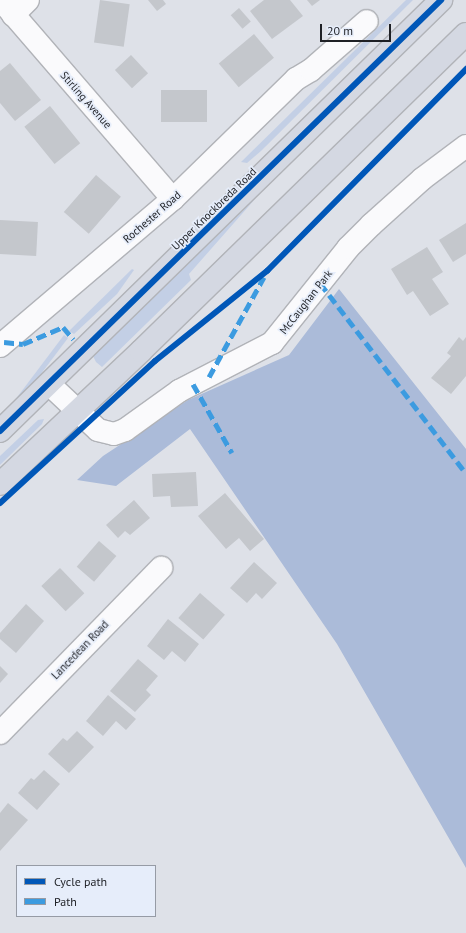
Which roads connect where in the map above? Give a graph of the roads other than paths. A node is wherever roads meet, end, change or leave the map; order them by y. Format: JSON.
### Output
{"nodes":[{"id":1,"x":441,"y":0,"type":"edge"},
{"id":2,"x":14,"y":5,"type":"edge"},
{"id":3,"x":367,"y":21,"type":"dead end"},
{"id":4,"x":466,"y":34,"type":"edge"},
{"id":5,"x":466,"y":146,"type":"edge"},
{"id":6,"x":173,"y":199,"type":"junction"},
{"id":7,"x":1,"y":342,"type":"edge"},
{"id":8,"x":49,"y":384,"type":"junction"},
{"id":9,"x":77,"y":412,"type":"junction"},
{"id":10,"x":0,"y":431,"type":"edge"},
{"id":11,"x":0,"y":484,"type":"edge"},
{"id":12,"x":161,"y":568,"type":"dead end"},
{"id":13,"x":0,"y":733,"type":"edge"}],
"edges":[{"from":1,"to":8,"type":"highway","name":"Upper Knockbreda Road"},
{"from":2,"to":6,"type":"street","name":"Stirling Avenue"},
{"from":3,"to":6,"type":"street","name":"Rochester Road"},
{"from":4,"to":9,"type":"highway"},
{"from":5,"to":9,"type":"street","name":"McCaughan Park"},
{"from":6,"to":7,"type":"street","name":"Rochester Road"},
{"from":8,"to":9,"type":"street","name":"McCaughan Park"},
{"from":8,"to":10,"type":"highway","name":"Upper Knockbreda Road"},
{"from":9,"to":11,"type":"highway"},
{"from":12,"to":13,"type":"street","name":"Lancedean Road"}]}
